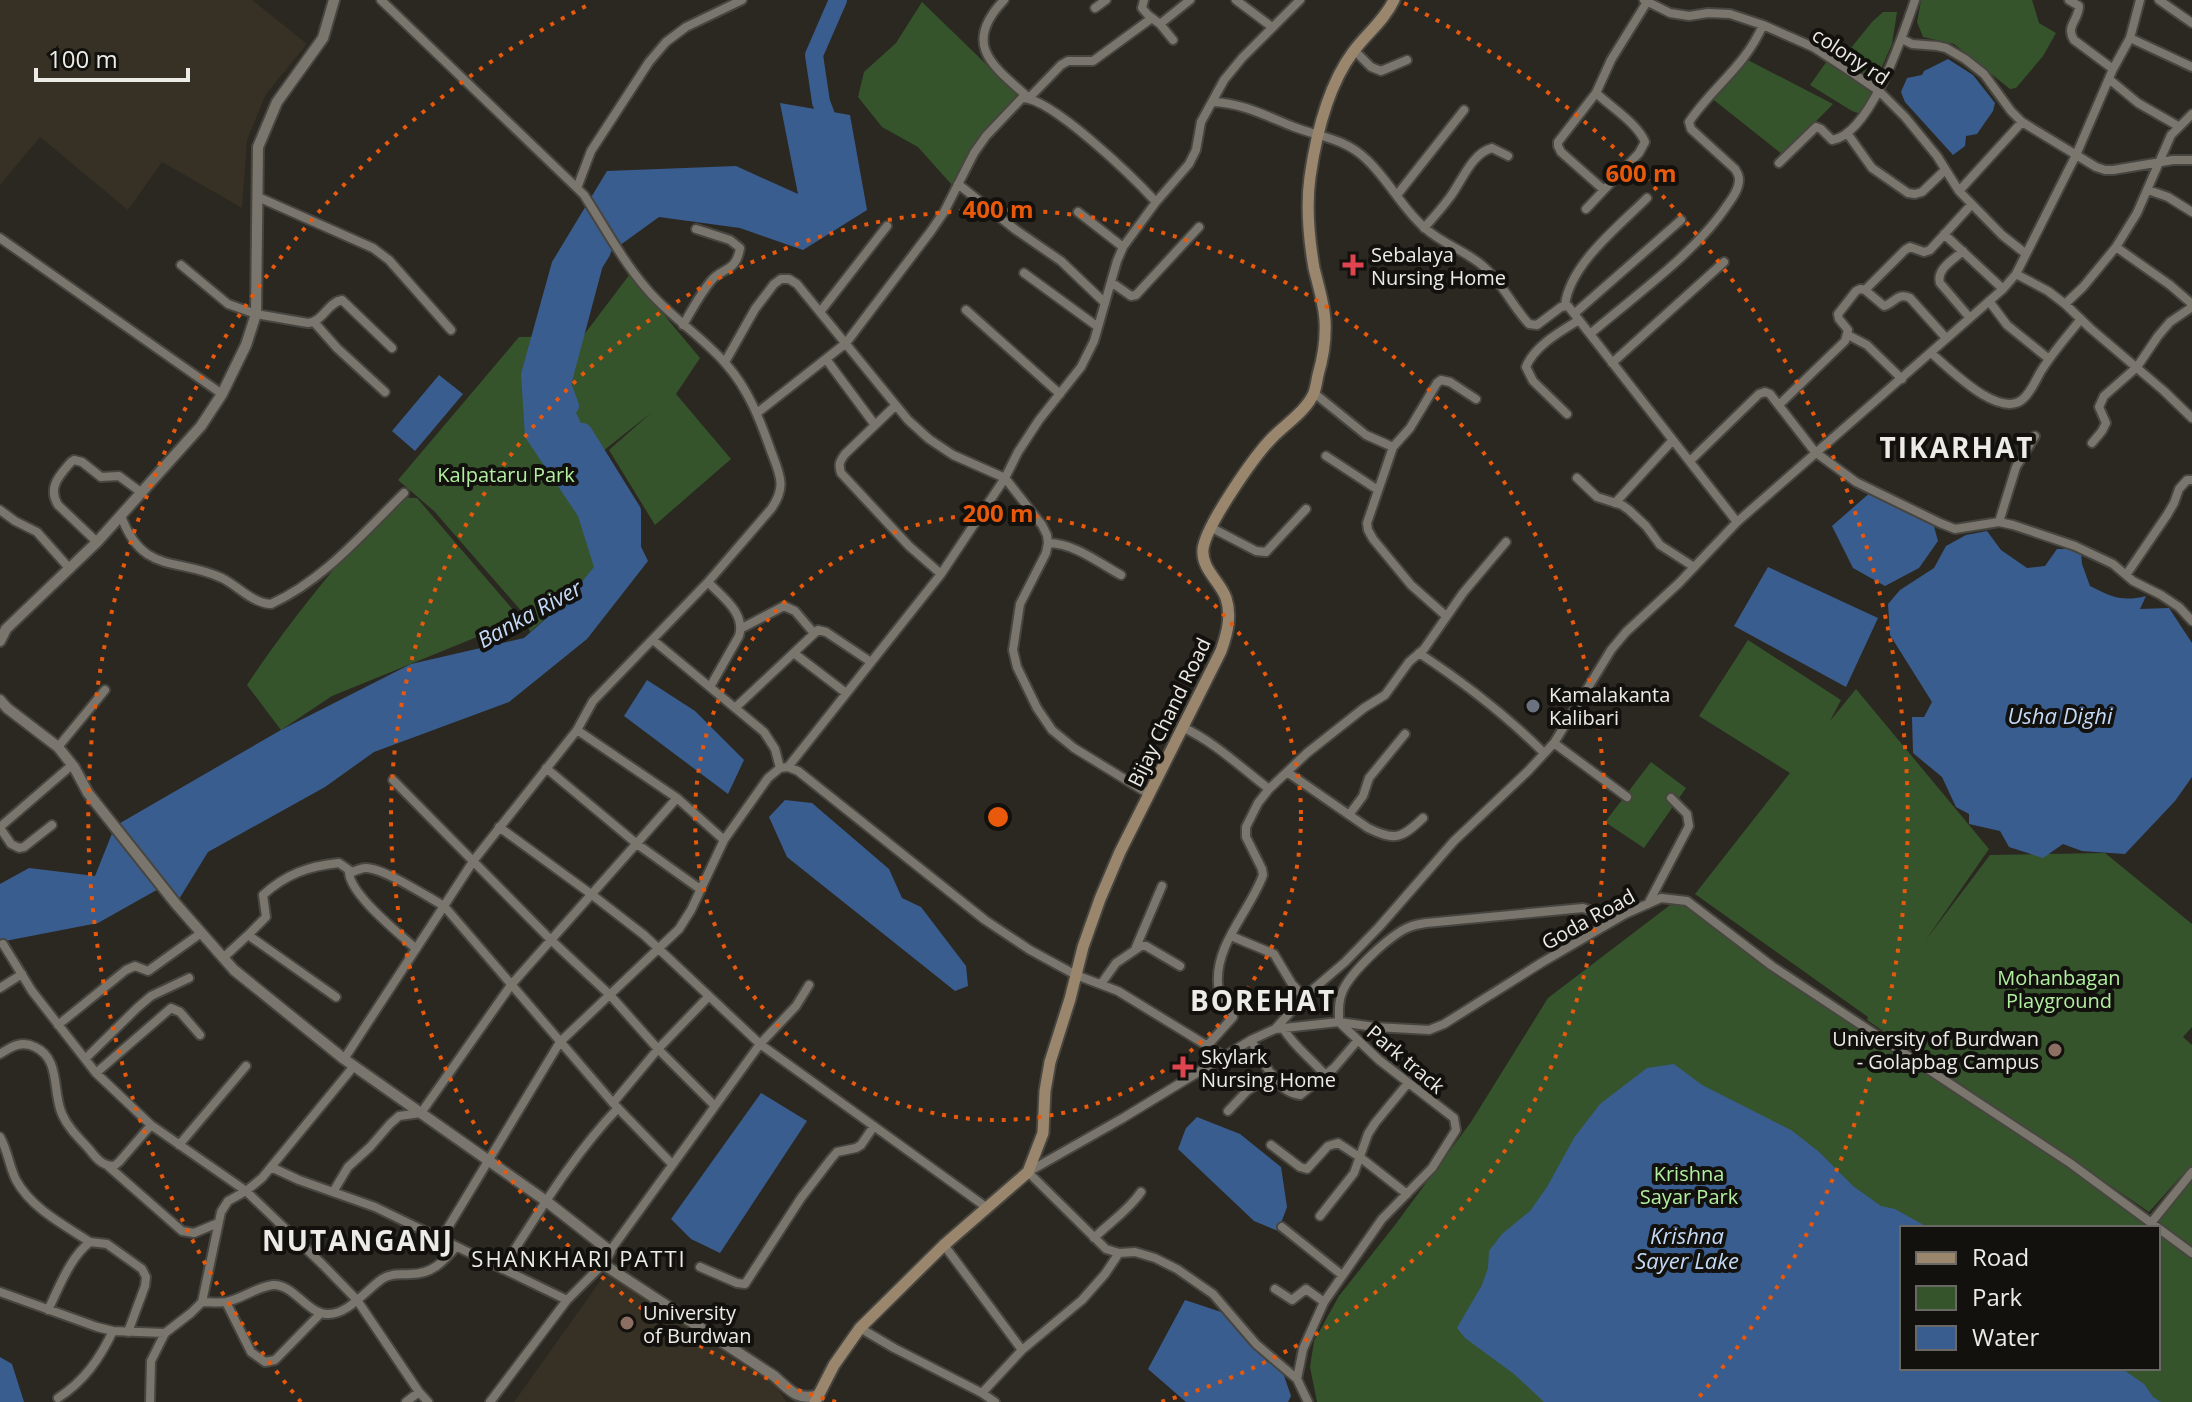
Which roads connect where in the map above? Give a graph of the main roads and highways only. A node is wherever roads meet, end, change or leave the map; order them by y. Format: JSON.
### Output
{"nodes":[{"id":1,"x":1394,"y":0,"type":"edge"},
{"id":2,"x":816,"y":1399,"type":"edge"}],
"edges":[{"from":1,"to":2,"type":"main road","name":"Bijay Chand Road"}]}
